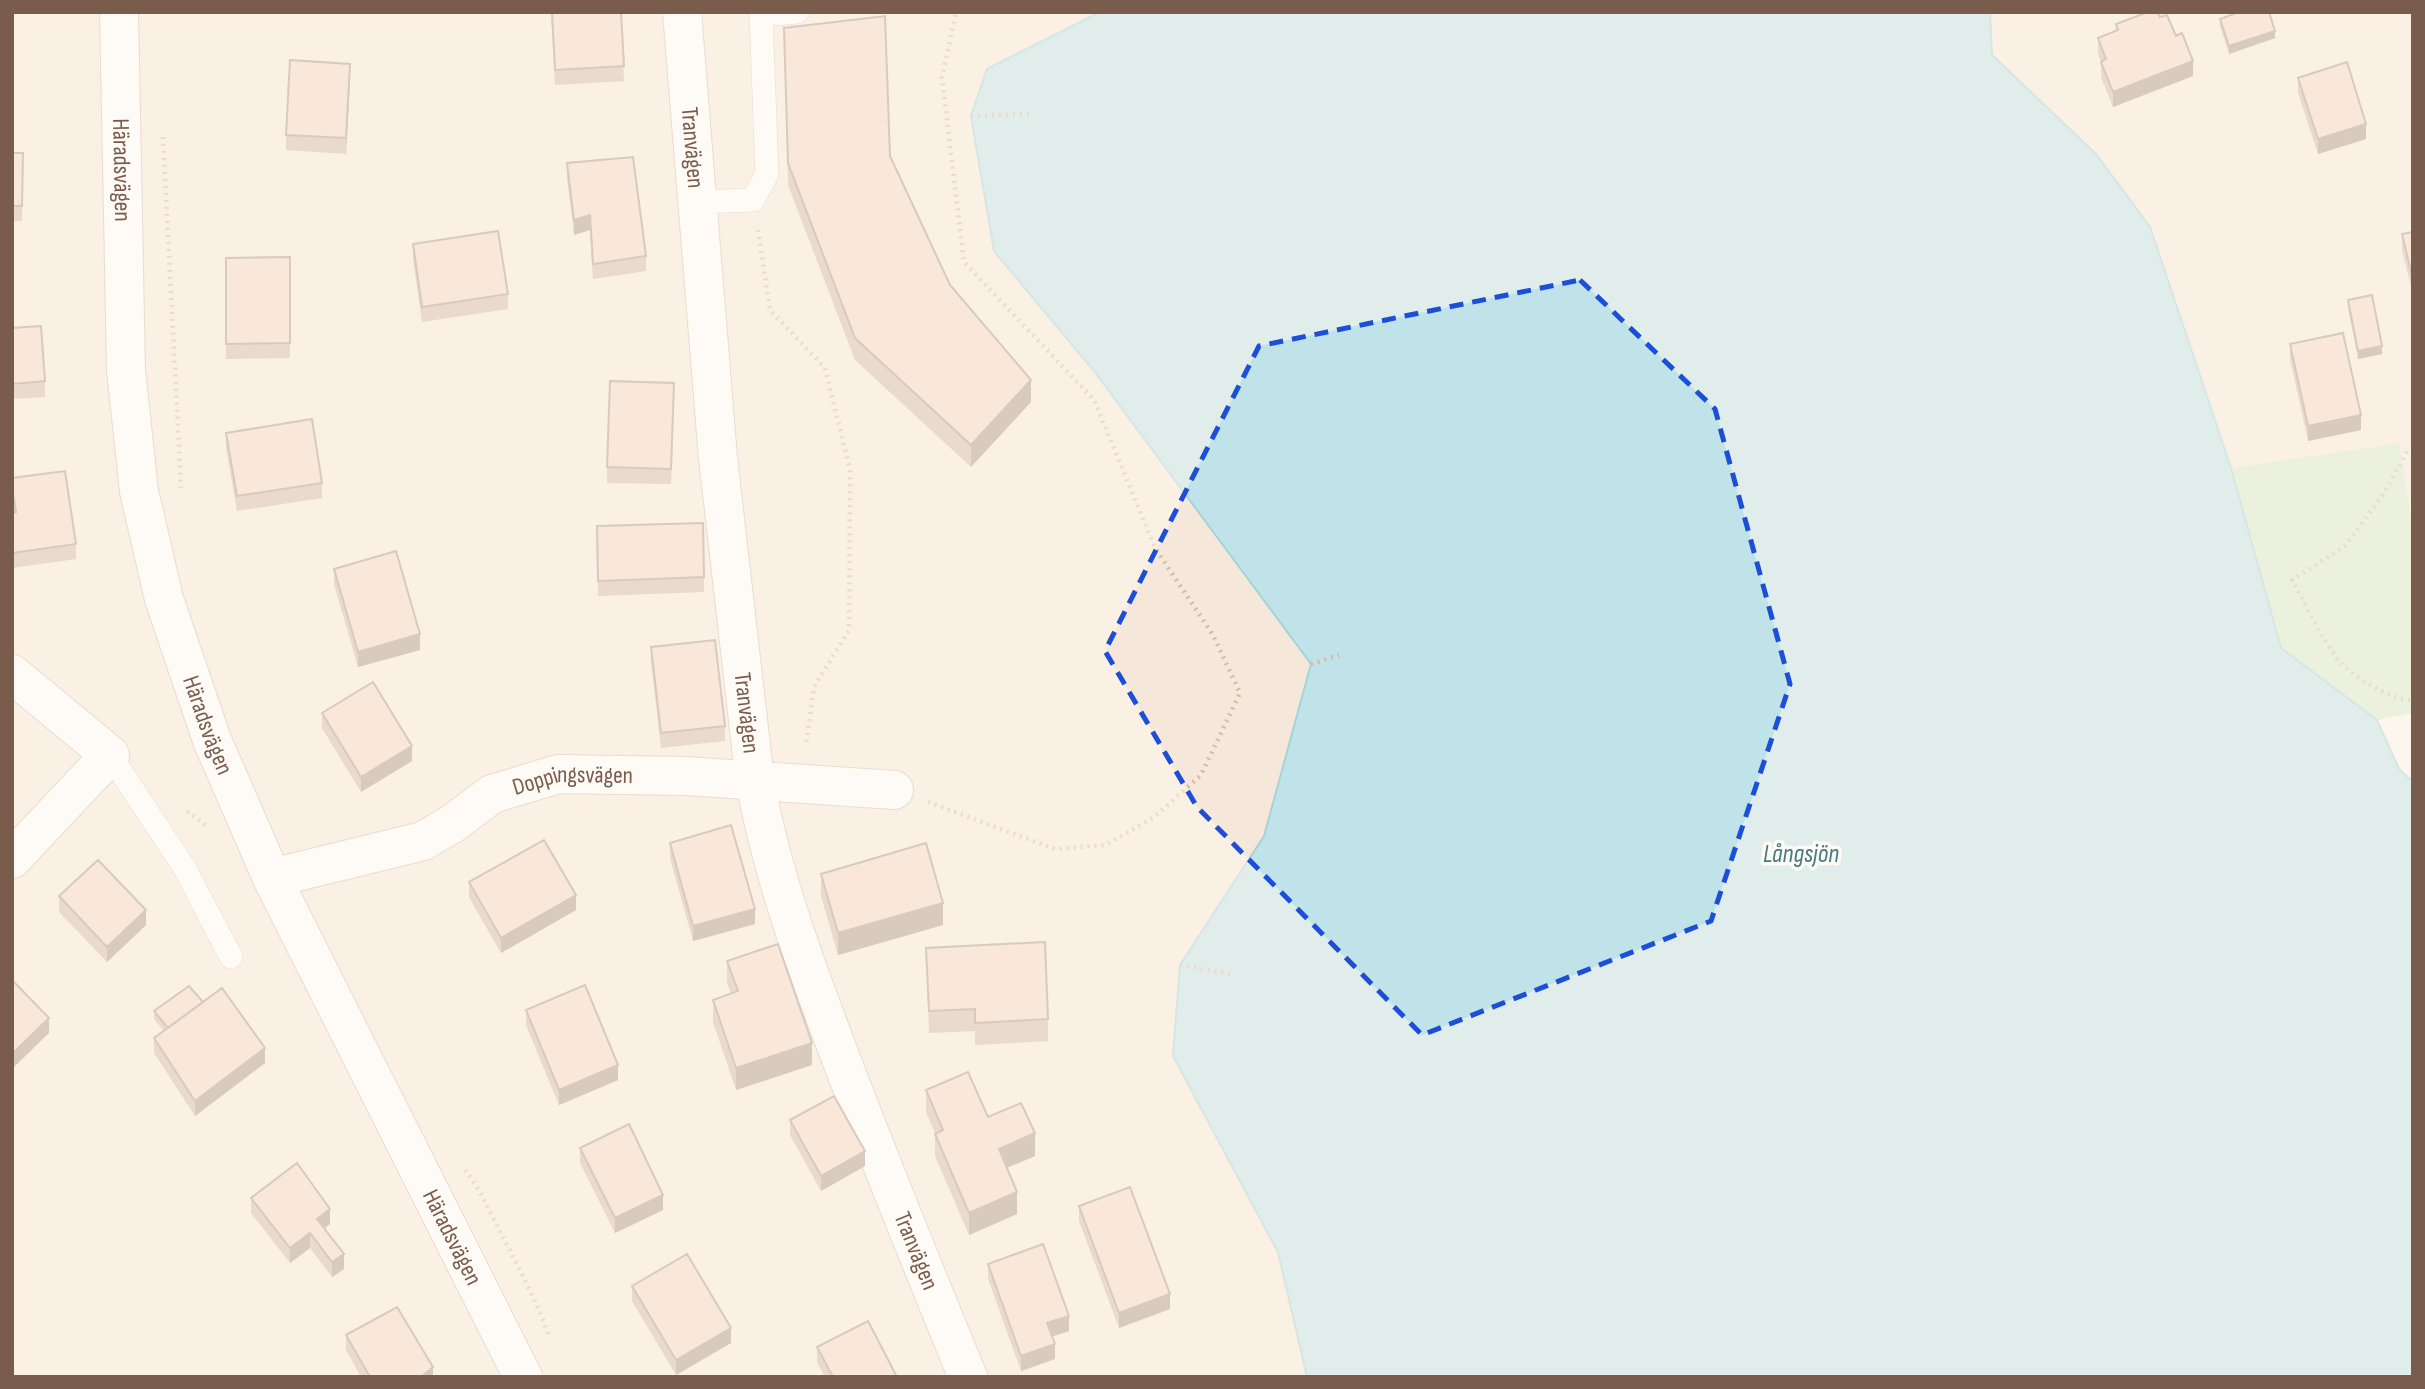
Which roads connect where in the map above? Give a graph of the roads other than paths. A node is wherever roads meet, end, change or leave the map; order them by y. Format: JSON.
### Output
{"nodes":[{"id":1,"x":119,"y":12,"type":"edge"},
{"id":2,"x":682,"y":12,"type":"edge"},
{"id":3,"x":797,"y":12,"type":"edge"},
{"id":4,"x":759,"y":13,"type":"edge"},
{"id":5,"x":697,"y":202,"type":"junction"},
{"id":6,"x":12,"y":674,"type":"edge"},
{"id":7,"x":110,"y":755,"type":"junction"},
{"id":8,"x":755,"y":781,"type":"junction"},
{"id":9,"x":894,"y":790,"type":"road end"},
{"id":10,"x":12,"y":859,"type":"edge"},
{"id":11,"x":272,"y":878,"type":"junction"},
{"id":12,"x":231,"y":957,"type":"dead end"},
{"id":13,"x":523,"y":1377,"type":"edge"},
{"id":14,"x":968,"y":1377,"type":"edge"}],
"edges":[{"from":1,"to":11,"type":"street","name":"Häradsvägen"},
{"from":2,"to":5,"type":"street","name":"Tranvägen"},
{"from":3,"to":4,"type":"lane"},
{"from":4,"to":5,"type":"lane"},
{"from":5,"to":8,"type":"street","name":"Tranvägen"},
{"from":6,"to":7,"type":"street"},
{"from":7,"to":10,"type":"street"},
{"from":7,"to":12,"type":"lane"},
{"from":8,"to":9,"type":"street","name":"Doppingsvägen"},
{"from":8,"to":11,"type":"street","name":"Doppingsvägen"},
{"from":8,"to":14,"type":"street","name":"Tranvägen"},
{"from":11,"to":13,"type":"street","name":"Häradsvägen"}]}
